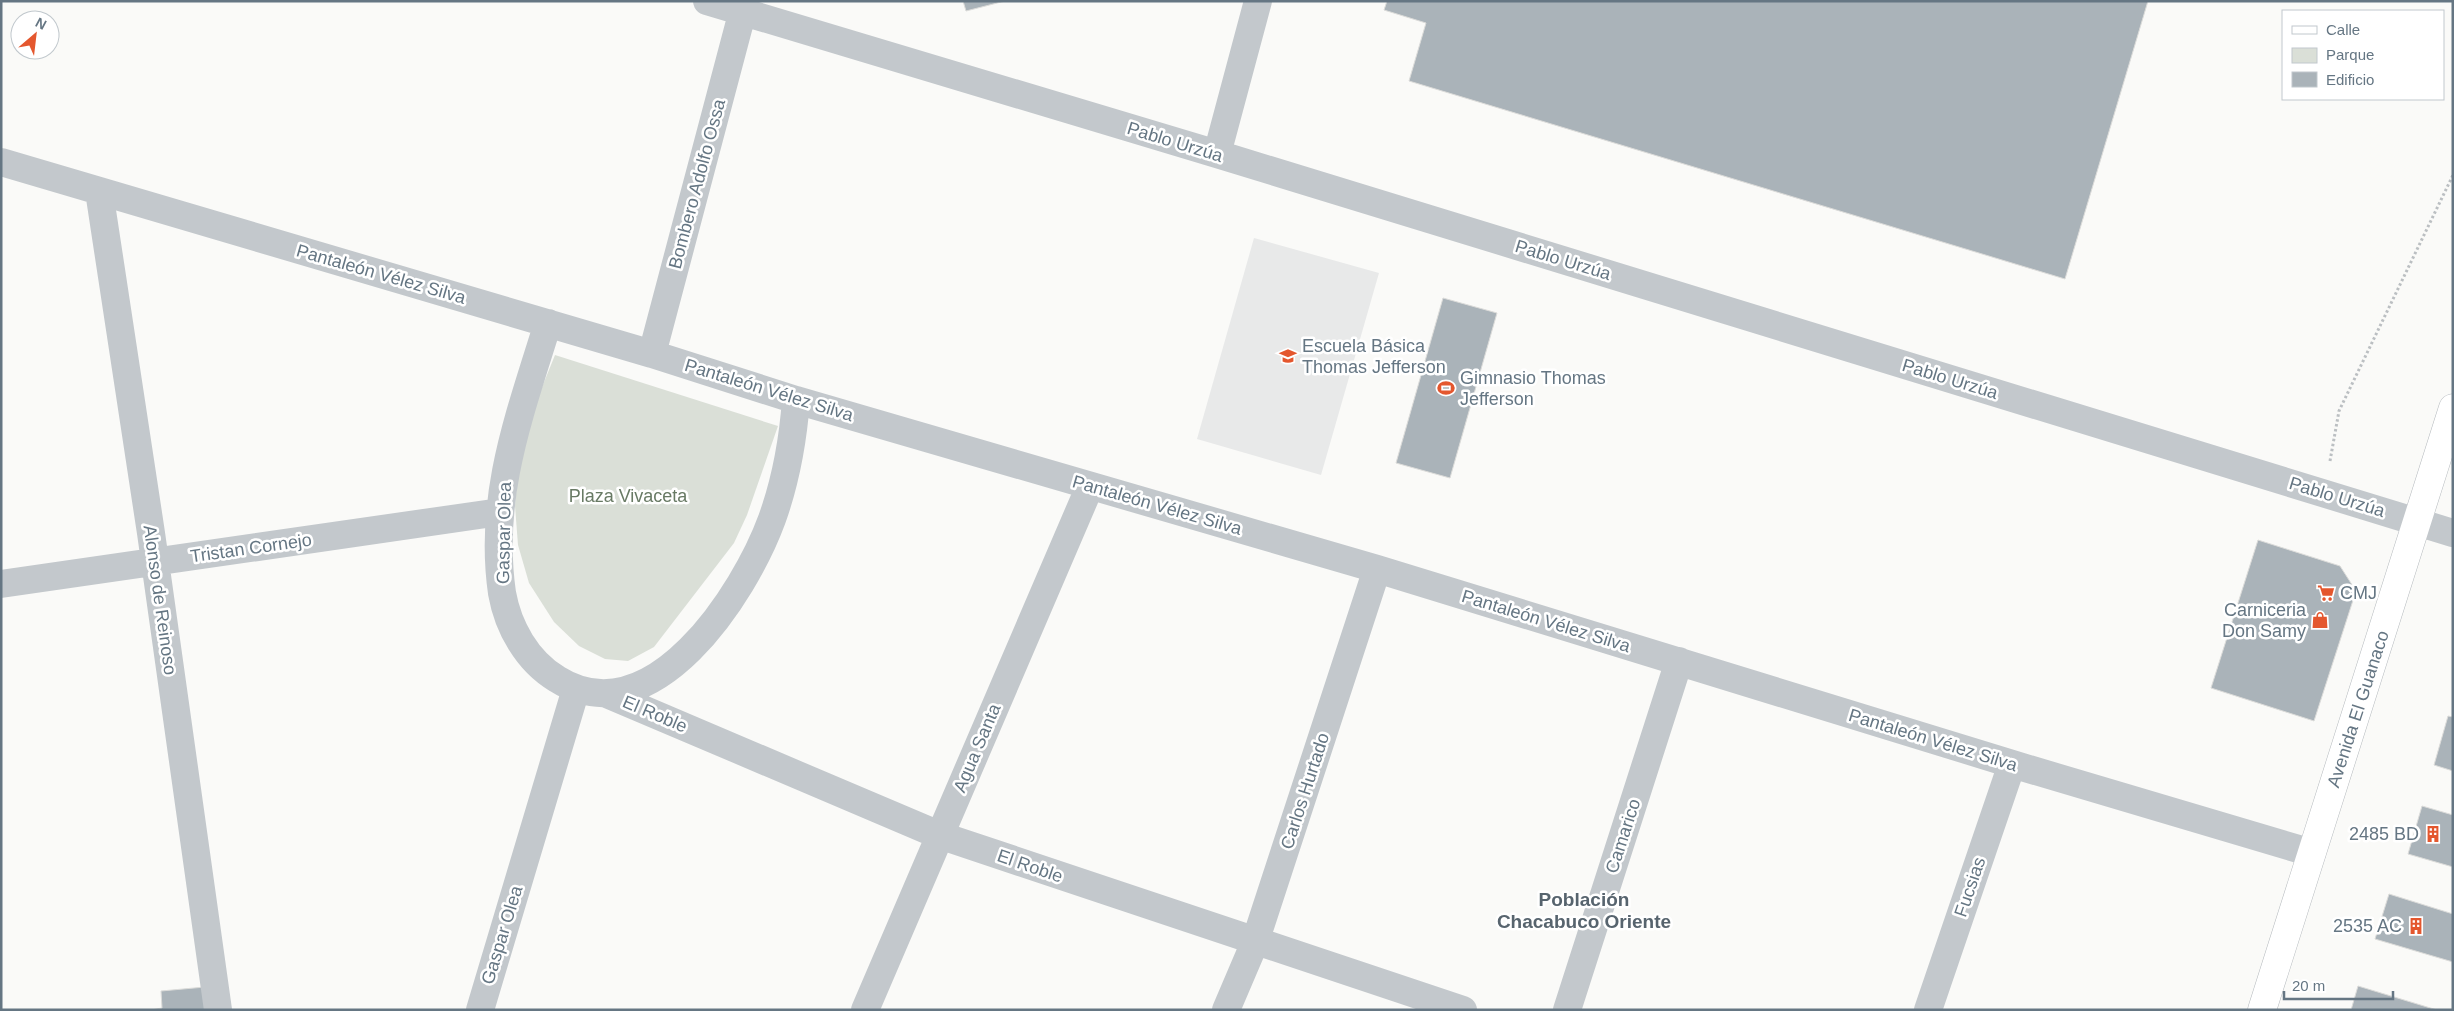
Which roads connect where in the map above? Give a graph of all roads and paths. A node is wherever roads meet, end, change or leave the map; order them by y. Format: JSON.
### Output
{"nodes":[{"id":1,"x":706,"y":1,"type":"edge"},
{"id":2,"x":1258,"y":1,"type":"edge"},
{"id":3,"x":742,"y":14,"type":"junction"},
{"id":4,"x":1217,"y":154,"type":"junction"},
{"id":5,"x":1,"y":162,"type":"edge"},
{"id":6,"x":2453,"y":175,"type":"edge"},
{"id":7,"x":99,"y":191,"type":"junction"},
{"id":8,"x":548,"y":324,"type":"junction"},
{"id":9,"x":652,"y":354,"type":"junction"},
{"id":10,"x":796,"y":400,"type":"junction"},
{"id":11,"x":2450,"y":423,"type":"edge"},
{"id":12,"x":1090,"y":486,"type":"junction"},
{"id":13,"x":2324,"y":493,"type":"junction"},
{"id":14,"x":500,"y":512,"type":"junction"},
{"id":15,"x":2418,"y":522,"type":"junction"},
{"id":16,"x":2453,"y":532,"type":"edge"},
{"id":17,"x":155,"y":562,"type":"junction"},
{"id":18,"x":1376,"y":569,"type":"junction"},
{"id":19,"x":1,"y":584,"type":"edge"},
{"id":20,"x":1679,"y":661,"type":"junction"},
{"id":21,"x":576,"y":689,"type":"junction"},
{"id":22,"x":607,"y":694,"type":"junction"},
{"id":23,"x":2012,"y":764,"type":"junction"},
{"id":24,"x":939,"y":836,"type":"junction"},
{"id":25,"x":2312,"y":852,"type":"junction"},
{"id":26,"x":1255,"y":942,"type":"junction"},
{"id":27,"x":218,"y":1010,"type":"edge"},
{"id":28,"x":480,"y":1010,"type":"edge"},
{"id":29,"x":865,"y":1010,"type":"edge"},
{"id":30,"x":1226,"y":1010,"type":"edge"},
{"id":31,"x":1463,"y":1010,"type":"edge"},
{"id":32,"x":1567,"y":1010,"type":"edge"},
{"id":33,"x":1928,"y":1010,"type":"edge"},
{"id":34,"x":2262,"y":1010,"type":"edge"}],
"edges":[{"from":1,"to":3,"type":"street","name":"Pablo Urzúa"},
{"from":2,"to":4,"type":"street"},
{"from":3,"to":4,"type":"street","name":"Pablo Urzúa"},
{"from":3,"to":9,"type":"street","name":"Bombero Adolfo Ossa"},
{"from":4,"to":13,"type":"street","name":"Pablo Urzúa"},
{"from":5,"to":7,"type":"street","name":"Pantaleón Vélez Silva"},
{"from":6,"to":13,"type":"path"},
{"from":7,"to":8,"type":"street","name":"Pantaleón Vélez Silva"},
{"from":7,"to":17,"type":"street","name":"Alonso de Reinoso"},
{"from":8,"to":9,"type":"street","name":"Pantaleón Vélez Silva"},
{"from":8,"to":14,"type":"street","name":"Gaspar Olea"},
{"from":9,"to":10,"type":"street","name":"Pantaleón Vélez Silva"},
{"from":10,"to":12,"type":"street","name":"Pantaleón Vélez Silva"},
{"from":10,"to":22,"type":"street","name":"Gaspar Olea"},
{"from":11,"to":15,"type":"main road","name":"Avenida El Guanaco"},
{"from":12,"to":18,"type":"street","name":"Pantaleón Vélez Silva"},
{"from":12,"to":24,"type":"street","name":"Agua Santa"},
{"from":13,"to":15,"type":"street","name":"Pablo Urzúa"},
{"from":14,"to":17,"type":"street","name":"Tristan Cornejo"},
{"from":14,"to":21,"type":"street","name":"Gaspar Olea"},
{"from":15,"to":16,"type":"street","name":"Pablo Urzúa"},
{"from":15,"to":25,"type":"main road","name":"Avenida El Guanaco"},
{"from":17,"to":19,"type":"street","name":"Tristan Cornejo"},
{"from":17,"to":27,"type":"street","name":"Alonso de Reinoso"},
{"from":18,"to":20,"type":"street","name":"Pantaleón Vélez Silva"},
{"from":18,"to":26,"type":"street","name":"Carlos Hurtado"},
{"from":20,"to":23,"type":"street","name":"Pantaleón Vélez Silva"},
{"from":20,"to":32,"type":"street","name":"Camarico"},
{"from":21,"to":22,"type":"street","name":"Gaspar Olea"},
{"from":21,"to":28,"type":"street","name":"Gaspar Olea"},
{"from":22,"to":24,"type":"street","name":"El Roble"},
{"from":23,"to":25,"type":"street","name":"Pantaleón Vélez Silva"},
{"from":23,"to":33,"type":"street","name":"Fucsias"},
{"from":24,"to":26,"type":"street","name":"El Roble"},
{"from":24,"to":29,"type":"street","name":"Agua Santa"},
{"from":25,"to":34,"type":"main road","name":"Avenida El Guanaco"},
{"from":26,"to":30,"type":"street","name":"Carlos Hurtado"},
{"from":26,"to":31,"type":"street","name":"El Roble"}]}
